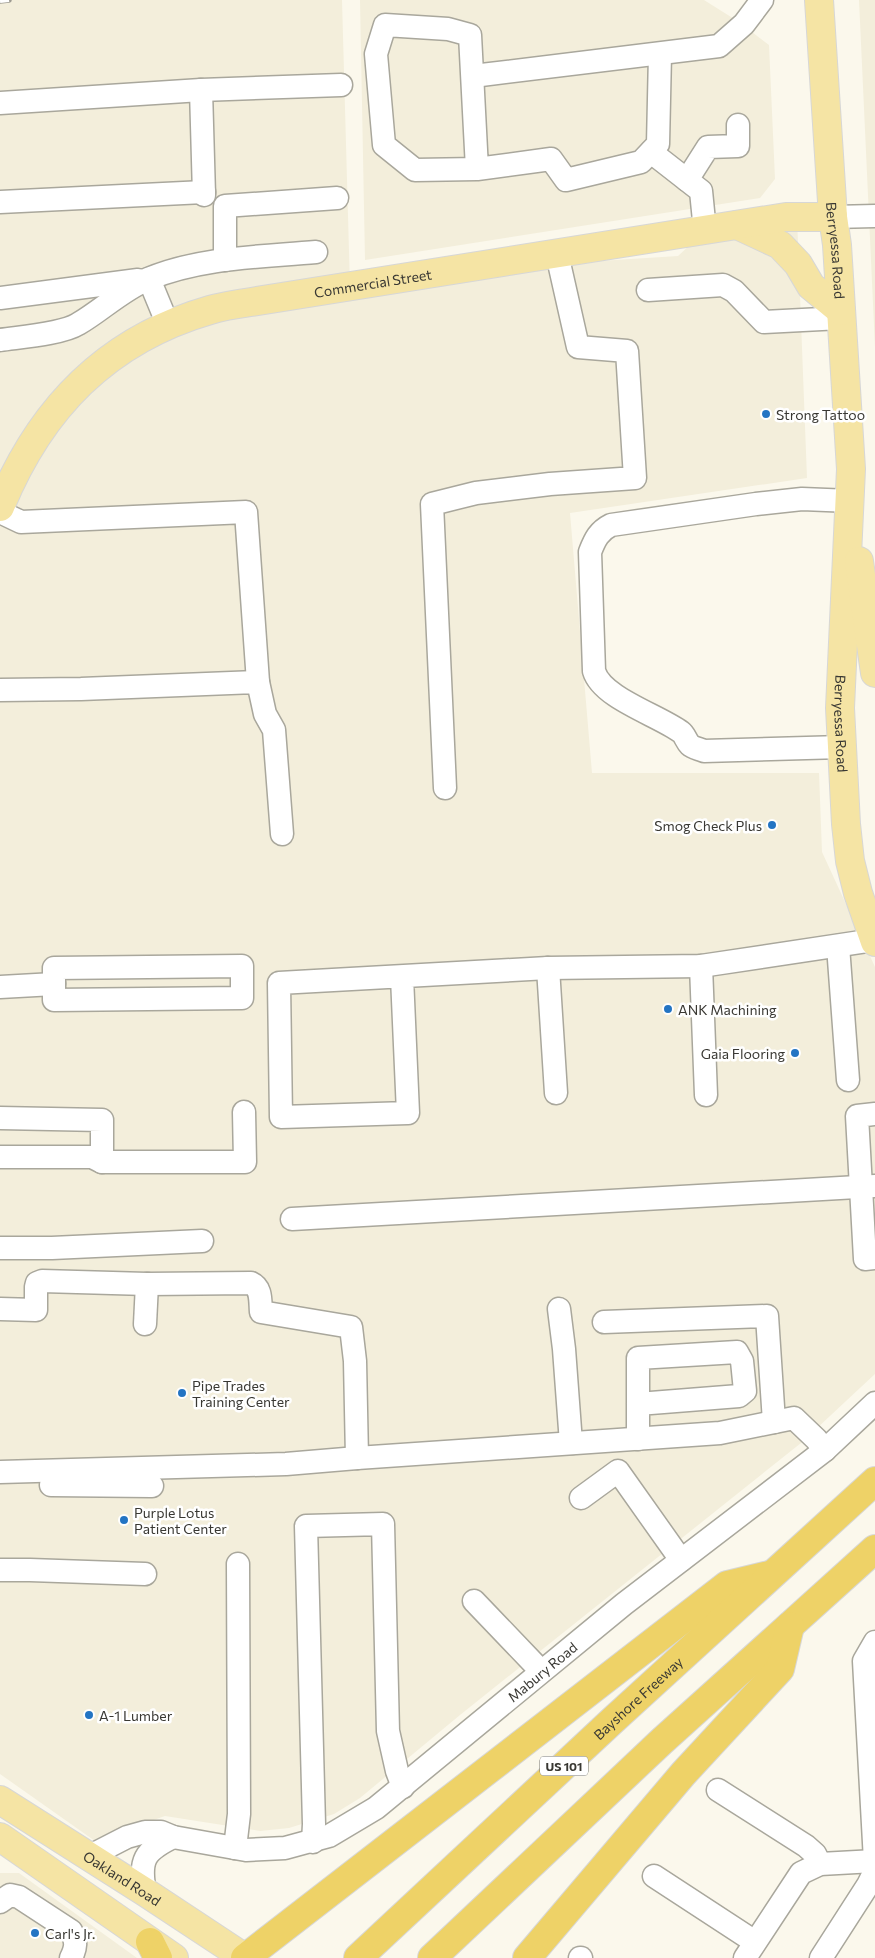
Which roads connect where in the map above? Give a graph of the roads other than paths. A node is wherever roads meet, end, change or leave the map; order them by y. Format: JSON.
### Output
{"nodes":[{"id":1,"x":762,"y":0,"type":"edge"},
{"id":2,"x":819,"y":0,"type":"edge"},
{"id":3,"x":660,"y":54,"type":"junction"},
{"id":4,"x":473,"y":76,"type":"junction"},
{"id":5,"x":341,"y":85,"type":"dead end"},
{"id":6,"x":201,"y":90,"type":"junction"},
{"id":7,"x":0,"y":103,"type":"edge"},
{"id":8,"x":738,"y":125,"type":"dead end"},
{"id":9,"x":651,"y":152,"type":"junction"},
{"id":10,"x":477,"y":169,"type":"junction"},
{"id":11,"x":687,"y":180,"type":"junction"},
{"id":12,"x":337,"y":198,"type":"dead end"},
{"id":13,"x":0,"y":202,"type":"edge"},
{"id":14,"x":875,"y":216,"type":"edge"},
{"id":15,"x":833,"y":217,"type":"junction"},
{"id":16,"x":737,"y":225,"type":"junction"},
{"id":17,"x":705,"y":231,"type":"junction"},
{"id":18,"x":316,"y":252,"type":"dead end"},
{"id":19,"x":557,"y":254,"type":"junction"},
{"id":20,"x":225,"y":260,"type":"junction"},
{"id":21,"x":149,"y":278,"type":"junction"},
{"id":22,"x":648,"y":290,"type":"dead end"},
{"id":23,"x":0,"y":298,"type":"edge"},
{"id":24,"x":841,"y":314,"type":"junction"},
{"id":25,"x":168,"y":325,"type":"junction"},
{"id":26,"x":0,"y":340,"type":"edge"},
{"id":27,"x":850,"y":501,"type":"junction"},
{"id":28,"x":0,"y":507,"type":"edge"},
{"id":29,"x":0,"y":512,"type":"edge"},
{"id":30,"x":875,"y":673,"type":"edge"},
{"id":31,"x":258,"y":682,"type":"junction"},
{"id":32,"x":0,"y":690,"type":"edge"},
{"id":33,"x":842,"y":747,"type":"junction"},
{"id":34,"x":445,"y":788,"type":"dead end"},
{"id":35,"x":282,"y":834,"type":"dead end"},
{"id":36,"x":874,"y":941,"type":"edge"},
{"id":37,"x":838,"y":946,"type":"junction"},
{"id":38,"x":701,"y":966,"type":"junction"},
{"id":39,"x":548,"y":968,"type":"junction"},
{"id":40,"x":402,"y":977,"type":"junction"},
{"id":41,"x":54,"y":984,"type":"junction"},
{"id":42,"x":0,"y":988,"type":"edge"},
{"id":43,"x":848,"y":1080,"type":"dead end"},
{"id":44,"x":556,"y":1093,"type":"dead end"},
{"id":45,"x":706,"y":1095,"type":"dead end"},
{"id":46,"x":244,"y":1112,"type":"dead end"},
{"id":47,"x":875,"y":1114,"type":"edge"},
{"id":48,"x":0,"y":1118,"type":"edge"},
{"id":49,"x":0,"y":1157,"type":"edge"},
{"id":50,"x":102,"y":1162,"type":"junction"},
{"id":51,"x":868,"y":1187,"type":"edge"},
{"id":52,"x":292,"y":1219,"type":"dead end"},
{"id":53,"x":202,"y":1241,"type":"dead end"},
{"id":54,"x":0,"y":1248,"type":"edge"},
{"id":55,"x":875,"y":1258,"type":"edge"},
{"id":56,"x":147,"y":1284,"type":"junction"},
{"id":57,"x":559,"y":1308,"type":"dead end"},
{"id":58,"x":0,"y":1309,"type":"edge"},
{"id":59,"x":604,"y":1322,"type":"dead end"},
{"id":60,"x":145,"y":1324,"type":"dead end"},
{"id":61,"x":875,"y":1403,"type":"edge"},
{"id":62,"x":638,"y":1404,"type":"junction"},
{"id":63,"x":774,"y":1422,"type":"junction"},
{"id":64,"x":638,"y":1439,"type":"junction"},
{"id":65,"x":571,"y":1443,"type":"junction"},
{"id":66,"x":825,"y":1450,"type":"junction"},
{"id":67,"x":357,"y":1458,"type":"junction"},
{"id":68,"x":0,"y":1472,"type":"edge"},
{"id":69,"x":875,"y":1481,"type":"edge"},
{"id":70,"x":0,"y":1486,"type":"edge"},
{"id":71,"x":152,"y":1486,"type":"dead end"},
{"id":72,"x":581,"y":1498,"type":"dead end"},
{"id":73,"x":875,"y":1549,"type":"edge"},
{"id":74,"x":681,"y":1560,"type":"junction"},
{"id":75,"x":238,"y":1564,"type":"dead end"},
{"id":76,"x":0,"y":1570,"type":"edge"},
{"id":77,"x":145,"y":1574,"type":"dead end"},
{"id":78,"x":770,"y":1574,"type":"junction"},
{"id":79,"x":474,"y":1601,"type":"dead end"},
{"id":80,"x":790,"y":1626,"type":"junction"},
{"id":81,"x":875,"y":1642,"type":"edge"},
{"id":82,"x":541,"y":1671,"type":"junction"},
{"id":83,"x":403,"y":1787,"type":"junction"},
{"id":84,"x":718,"y":1790,"type":"dead end"},
{"id":85,"x":0,"y":1800,"type":"edge"},
{"id":86,"x":173,"y":1837,"type":"junction"},
{"id":87,"x":313,"y":1842,"type":"junction"},
{"id":88,"x":6,"y":1848,"type":"edge"},
{"id":89,"x":235,"y":1848,"type":"junction"},
{"id":90,"x":88,"y":1857,"type":"junction"},
{"id":91,"x":875,"y":1861,"type":"edge"},
{"id":92,"x":820,"y":1864,"type":"junction"},
{"id":93,"x":654,"y":1876,"type":"dead end"},
{"id":94,"x":145,"y":1892,"type":"junction"},
{"id":95,"x":0,"y":1902,"type":"edge"},
{"id":96,"x":154,"y":1950,"type":"edge"},
{"id":97,"x":750,"y":1950,"type":"edge"},
{"id":98,"x":71,"y":1958,"type":"edge"},
{"id":99,"x":174,"y":1958,"type":"edge"},
{"id":100,"x":245,"y":1958,"type":"edge"},
{"id":101,"x":358,"y":1958,"type":"edge"},
{"id":102,"x":432,"y":1958,"type":"edge"},
{"id":103,"x":528,"y":1958,"type":"edge"},
{"id":104,"x":821,"y":1958,"type":"edge"}],
"edges":[{"from":1,"to":3,"type":"street"},
{"from":2,"to":15,"type":"main road","name":"Berryessa Road"},
{"from":3,"to":4,"type":"street"},
{"from":3,"to":9,"type":"street"},
{"from":4,"to":10,"type":"street"},
{"from":4,"to":10,"type":"street"},
{"from":5,"to":6,"type":"street"},
{"from":6,"to":7,"type":"street"},
{"from":6,"to":13,"type":"street"},
{"from":8,"to":11,"type":"street"},
{"from":9,"to":10,"type":"street"},
{"from":9,"to":11,"type":"street"},
{"from":11,"to":17,"type":"street"},
{"from":12,"to":20,"type":"street"},
{"from":14,"to":15,"type":"street"},
{"from":15,"to":16,"type":"main road","name":"Commercial Street"},
{"from":15,"to":24,"type":"main road","name":"Berryessa Road"},
{"from":16,"to":17,"type":"main road","name":"Commercial Street"},
{"from":16,"to":24,"type":"main road"},
{"from":17,"to":19,"type":"main road","name":"Commercial Street"},
{"from":18,"to":20,"type":"street"},
{"from":19,"to":25,"type":"main road","name":"Commercial Street"},
{"from":19,"to":34,"type":"street"},
{"from":20,"to":21,"type":"street"},
{"from":21,"to":23,"type":"street"},
{"from":21,"to":25,"type":"street"},
{"from":21,"to":26,"type":"street"},
{"from":22,"to":24,"type":"street"},
{"from":24,"to":27,"type":"main road","name":"Berryessa Road"},
{"from":25,"to":28,"type":"main road","name":"Commercial Street"},
{"from":27,"to":30,"type":"main road","name":"Berryessa Road"},
{"from":27,"to":33,"type":"main road","name":"Berryessa Road"},
{"from":27,"to":33,"type":"street"},
{"from":29,"to":31,"type":"street"},
{"from":31,"to":32,"type":"street"},
{"from":31,"to":35,"type":"street"},
{"from":33,"to":36,"type":"main road","name":"Berryessa Road"},
{"from":36,"to":37,"type":"street"},
{"from":37,"to":38,"type":"street"},
{"from":37,"to":43,"type":"street"},
{"from":38,"to":39,"type":"street"},
{"from":38,"to":45,"type":"street"},
{"from":39,"to":40,"type":"street"},
{"from":39,"to":44,"type":"street"},
{"from":40,"to":40,"type":"street"},
{"from":41,"to":41,"type":"street"},
{"from":41,"to":42,"type":"street"},
{"from":46,"to":50,"type":"street"},
{"from":47,"to":51,"type":"street"},
{"from":48,"to":50,"type":"street"},
{"from":49,"to":50,"type":"street"},
{"from":51,"to":52,"type":"street"},
{"from":51,"to":55,"type":"street"},
{"from":53,"to":54,"type":"street"},
{"from":56,"to":58,"type":"street"},
{"from":56,"to":60,"type":"street"},
{"from":56,"to":67,"type":"street"},
{"from":57,"to":65,"type":"street"},
{"from":59,"to":63,"type":"street"},
{"from":61,"to":66,"type":"street","name":"Mabury Road"},
{"from":62,"to":62,"type":"street"},
{"from":62,"to":64,"type":"street"},
{"from":63,"to":64,"type":"street"},
{"from":63,"to":66,"type":"street"},
{"from":64,"to":65,"type":"street"},
{"from":65,"to":67,"type":"street"},
{"from":66,"to":74,"type":"street","name":"Mabury Road"},
{"from":67,"to":68,"type":"street"},
{"from":69,"to":78,"type":"highway","name":"Bayshore Freeway","number":"US 101"},
{"from":70,"to":71,"type":"street"},
{"from":72,"to":74,"type":"street"},
{"from":73,"to":80,"type":"highway"},
{"from":74,"to":82,"type":"street","name":"Mabury Road"},
{"from":75,"to":89,"type":"street"},
{"from":76,"to":77,"type":"street"},
{"from":78,"to":100,"type":"highway"},
{"from":78,"to":101,"type":"highway","name":"Bayshore Freeway","number":"US 101"},
{"from":79,"to":82,"type":"street"},
{"from":80,"to":102,"type":"highway"},
{"from":80,"to":103,"type":"highway"},
{"from":81,"to":91,"type":"street"},
{"from":82,"to":83,"type":"street","name":"Mabury Road"},
{"from":83,"to":87,"type":"street","name":"Mabury Road"},
{"from":83,"to":87,"type":"street"},
{"from":84,"to":92,"type":"street"},
{"from":85,"to":90,"type":"main road","name":"Oakland Road"},
{"from":86,"to":89,"type":"street","name":"Mabury Road"},
{"from":86,"to":90,"type":"street","name":"Mabury Road"},
{"from":86,"to":94,"type":"street"},
{"from":87,"to":89,"type":"street","name":"Mabury Road"},
{"from":88,"to":96,"type":"main road"},
{"from":90,"to":94,"type":"main road","name":"Oakland Road"},
{"from":91,"to":92,"type":"street"},
{"from":91,"to":104,"type":"street"},
{"from":92,"to":97,"type":"street"},
{"from":93,"to":97,"type":"street"},
{"from":94,"to":100,"type":"main road","name":"Oakland Road"},
{"from":95,"to":98,"type":"street"},
{"from":96,"to":99,"type":"main road"}]}
